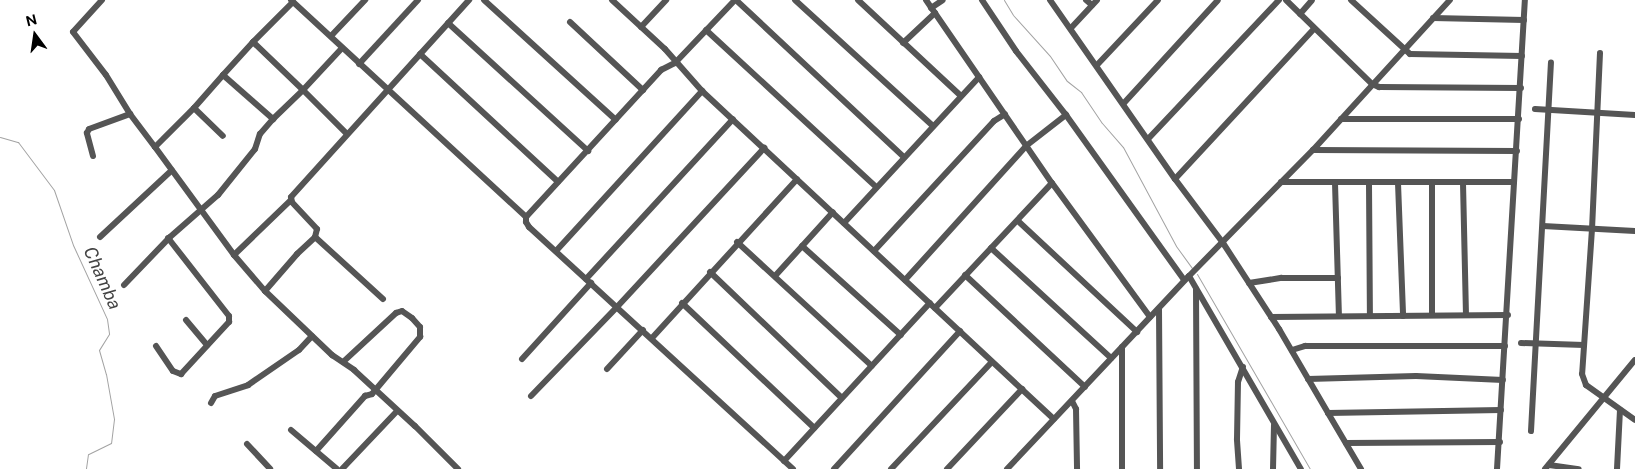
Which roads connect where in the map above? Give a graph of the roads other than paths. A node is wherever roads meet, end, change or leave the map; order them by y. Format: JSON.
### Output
{"nodes":[{"id":1,"x":102,"y":0,"type":"edge"},
{"id":2,"x":365,"y":0,"type":"edge"},
{"id":3,"x":418,"y":0,"type":"edge"},
{"id":4,"x":469,"y":0,"type":"edge"},
{"id":5,"x":484,"y":0,"type":"edge"},
{"id":6,"x":612,"y":0,"type":"edge"},
{"id":7,"x":666,"y":0,"type":"edge"},
{"id":8,"x":735,"y":0,"type":"edge"},
{"id":9,"x":795,"y":0,"type":"edge"},
{"id":10,"x":858,"y":0,"type":"edge"},
{"id":11,"x":926,"y":0,"type":"edge"},
{"id":12,"x":943,"y":0,"type":"edge"},
{"id":13,"x":982,"y":0,"type":"edge"},
{"id":14,"x":1050,"y":0,"type":"edge"},
{"id":15,"x":1086,"y":0,"type":"edge"},
{"id":16,"x":1158,"y":0,"type":"edge"},
{"id":17,"x":1218,"y":0,"type":"edge"},
{"id":18,"x":1279,"y":0,"type":"edge"},
{"id":19,"x":1286,"y":0,"type":"edge"},
{"id":20,"x":1312,"y":0,"type":"edge"},
{"id":21,"x":1351,"y":0,"type":"edge"},
{"id":22,"x":1450,"y":0,"type":"edge"},
{"id":23,"x":1525,"y":0,"type":"edge"},
{"id":24,"x":292,"y":1,"type":"edge"},
{"id":25,"x":1094,"y":3,"type":"edge"},
{"id":26,"x":933,"y":10,"type":"junction"},
{"id":27,"x":1300,"y":14,"type":"junction"},
{"id":28,"x":1433,"y":18,"type":"junction"},
{"id":29,"x":1524,"y":20,"type":"junction"},
{"id":30,"x":570,"y":22,"type":"dead end"},
{"id":31,"x":448,"y":24,"type":"junction"},
{"id":32,"x":641,"y":27,"type":"junction"},
{"id":33,"x":1071,"y":28,"type":"junction"},
{"id":34,"x":1314,"y":29,"type":"junction"},
{"id":35,"x":706,"y":30,"type":"junction"},
{"id":36,"x":331,"y":36,"type":"junction"},
{"id":37,"x":253,"y":42,"type":"junction"},
{"id":38,"x":903,"y":43,"type":"junction"},
{"id":39,"x":342,"y":48,"type":"junction"},
{"id":40,"x":1403,"y":49,"type":"junction"},
{"id":41,"x":1600,"y":53,"type":"dead end"},
{"id":42,"x":420,"y":54,"type":"junction"},
{"id":43,"x":1522,"y":56,"type":"junction"},
{"id":44,"x":675,"y":63,"type":"junction"},
{"id":45,"x":1551,"y":63,"type":"dead end"},
{"id":46,"x":359,"y":64,"type":"junction"},
{"id":47,"x":1096,"y":65,"type":"junction"},
{"id":48,"x":223,"y":75,"type":"junction"},
{"id":49,"x":979,"y":77,"type":"junction"},
{"id":50,"x":1372,"y":84,"type":"junction"},
{"id":51,"x":1520,"y":88,"type":"junction"},
{"id":52,"x":388,"y":89,"type":"junction"},
{"id":53,"x":303,"y":90,"type":"junction"},
{"id":54,"x":643,"y":90,"type":"junction"},
{"id":55,"x":702,"y":91,"type":"junction"},
{"id":56,"x":960,"y":95,"type":"junction"},
{"id":57,"x":1124,"y":103,"type":"junction"},
{"id":58,"x":194,"y":108,"type":"junction"},
{"id":59,"x":1535,"y":109,"type":"dead end"},
{"id":60,"x":1549,"y":110,"type":"junction"},
{"id":61,"x":1597,"y":113,"type":"junction"},
{"id":62,"x":130,"y":114,"type":"junction"},
{"id":63,"x":1005,"y":114,"type":"junction"},
{"id":64,"x":1066,"y":115,"type":"junction"},
{"id":65,"x":1635,"y":115,"type":"edge"},
{"id":66,"x":273,"y":119,"type":"junction"},
{"id":67,"x":733,"y":119,"type":"junction"},
{"id":68,"x":1341,"y":119,"type":"junction"},
{"id":69,"x":1519,"y":119,"type":"junction"},
{"id":70,"x":616,"y":120,"type":"junction"},
{"id":71,"x":932,"y":125,"type":"junction"},
{"id":72,"x":347,"y":134,"type":"junction"},
{"id":73,"x":222,"y":136,"type":"dead end"},
{"id":74,"x":1148,"y":139,"type":"junction"},
{"id":75,"x":1026,"y":146,"type":"junction"},
{"id":76,"x":154,"y":147,"type":"junction"},
{"id":77,"x":764,"y":148,"type":"junction"},
{"id":78,"x":588,"y":150,"type":"junction"},
{"id":79,"x":1313,"y":150,"type":"junction"},
{"id":80,"x":1517,"y":151,"type":"junction"},
{"id":81,"x":93,"y":156,"type":"dead end"},
{"id":82,"x":904,"y":157,"type":"junction"},
{"id":83,"x":172,"y":170,"type":"junction"},
{"id":84,"x":797,"y":179,"type":"junction"},
{"id":85,"x":1175,"y":179,"type":"junction"},
{"id":86,"x":558,"y":182,"type":"junction"},
{"id":87,"x":1281,"y":182,"type":"junction"},
{"id":88,"x":1432,"y":182,"type":"junction"},
{"id":89,"x":1514,"y":182,"type":"junction"},
{"id":90,"x":1052,"y":183,"type":"junction"},
{"id":91,"x":1335,"y":183,"type":"junction"},
{"id":92,"x":1398,"y":183,"type":"junction"},
{"id":93,"x":1463,"y":183,"type":"junction"},
{"id":94,"x":1369,"y":184,"type":"junction"},
{"id":95,"x":876,"y":187,"type":"junction"},
{"id":96,"x":291,"y":200,"type":"junction"},
{"id":97,"x":201,"y":210,"type":"junction"},
{"id":98,"x":833,"y":212,"type":"junction"},
{"id":99,"x":526,"y":216,"type":"junction"},
{"id":100,"x":1018,"y":221,"type":"junction"},
{"id":101,"x":844,"y":223,"type":"junction"},
{"id":102,"x":1543,"y":226,"type":"junction"},
{"id":103,"x":1592,"y":229,"type":"junction"},
{"id":104,"x":1635,"y":231,"type":"edge"},
{"id":105,"x":100,"y":236,"type":"dead end"},
{"id":106,"x":316,"y":237,"type":"junction"},
{"id":107,"x":168,"y":238,"type":"junction"},
{"id":108,"x":737,"y":242,"type":"junction"},
{"id":109,"x":1222,"y":243,"type":"junction"},
{"id":110,"x":802,"y":246,"type":"junction"},
{"id":111,"x":991,"y":248,"type":"junction"},
{"id":112,"x":556,"y":251,"type":"junction"},
{"id":113,"x":874,"y":251,"type":"junction"},
{"id":114,"x":234,"y":255,"type":"junction"},
{"id":115,"x":710,"y":272,"type":"junction"},
{"id":116,"x":965,"y":275,"type":"junction"},
{"id":117,"x":775,"y":276,"type":"junction"},
{"id":118,"x":1187,"y":278,"type":"junction"},
{"id":119,"x":1338,"y":278,"type":"junction"},
{"id":120,"x":905,"y":280,"type":"junction"},
{"id":121,"x":588,"y":281,"type":"junction"},
{"id":122,"x":1249,"y":283,"type":"junction"},
{"id":123,"x":124,"y":285,"type":"dead end"},
{"id":124,"x":265,"y":290,"type":"junction"},
{"id":125,"x":383,"y":298,"type":"dead end"},
{"id":126,"x":1198,"y":299,"type":"junction"},
{"id":127,"x":682,"y":304,"type":"junction"},
{"id":128,"x":932,"y":305,"type":"junction"},
{"id":129,"x":617,"y":307,"type":"junction"},
{"id":130,"x":1159,"y":309,"type":"junction"},
{"id":131,"x":1432,"y":314,"type":"junction"},
{"id":132,"x":1466,"y":315,"type":"junction"},
{"id":133,"x":1508,"y":315,"type":"junction"},
{"id":134,"x":1339,"y":316,"type":"junction"},
{"id":135,"x":1370,"y":316,"type":"junction"},
{"id":136,"x":1403,"y":316,"type":"junction"},
{"id":137,"x":1150,"y":317,"type":"junction"},
{"id":138,"x":1271,"y":317,"type":"junction"},
{"id":139,"x":186,"y":320,"type":"dead end"},
{"id":140,"x":643,"y":330,"type":"junction"},
{"id":141,"x":960,"y":331,"type":"junction"},
{"id":142,"x":1136,"y":332,"type":"junction"},
{"id":143,"x":901,"y":335,"type":"junction"},
{"id":144,"x":312,"y":336,"type":"junction"},
{"id":145,"x":652,"y":338,"type":"junction"},
{"id":146,"x":1520,"y":344,"type":"dead end"},
{"id":147,"x":207,"y":345,"type":"junction"},
{"id":148,"x":1538,"y":345,"type":"junction"},
{"id":149,"x":156,"y":346,"type":"dead end"},
{"id":150,"x":1505,"y":346,"type":"junction"},
{"id":151,"x":1584,"y":346,"type":"junction"},
{"id":152,"x":1122,"y":347,"type":"junction"},
{"id":153,"x":1292,"y":350,"type":"junction"},
{"id":154,"x":1111,"y":358,"type":"junction"},
{"id":155,"x":522,"y":359,"type":"dead end"},
{"id":156,"x":1635,"y":360,"type":"edge"},
{"id":157,"x":343,"y":362,"type":"junction"},
{"id":158,"x":992,"y":362,"type":"junction"},
{"id":159,"x":872,"y":366,"type":"junction"},
{"id":160,"x":1243,"y":367,"type":"junction"},
{"id":161,"x":607,"y":368,"type":"dead end"},
{"id":162,"x":1308,"y":379,"type":"junction"},
{"id":163,"x":1503,"y":380,"type":"junction"},
{"id":164,"x":1085,"y":387,"type":"junction"},
{"id":165,"x":374,"y":389,"type":"junction"},
{"id":166,"x":1022,"y":389,"type":"junction"},
{"id":167,"x":531,"y":396,"type":"dead end"},
{"id":168,"x":842,"y":398,"type":"junction"},
{"id":169,"x":1604,"y":398,"type":"junction"},
{"id":170,"x":1072,"y":401,"type":"junction"},
{"id":171,"x":211,"y":402,"type":"dead end"},
{"id":172,"x":1501,"y":410,"type":"junction"},
{"id":173,"x":1620,"y":410,"type":"junction"},
{"id":174,"x":397,"y":411,"type":"junction"},
{"id":175,"x":1328,"y":413,"type":"junction"},
{"id":176,"x":1054,"y":420,"type":"junction"},
{"id":177,"x":1635,"y":420,"type":"edge"},
{"id":178,"x":1274,"y":426,"type":"junction"},
{"id":179,"x":814,"y":428,"type":"junction"},
{"id":180,"x":291,"y":430,"type":"dead end"},
{"id":181,"x":1531,"y":430,"type":"dead end"},
{"id":182,"x":1500,"y":442,"type":"junction"},
{"id":183,"x":1346,"y":443,"type":"junction"},
{"id":184,"x":248,"y":444,"type":"dead end"},
{"id":185,"x":316,"y":451,"type":"junction"},
{"id":186,"x":784,"y":461,"type":"junction"},
{"id":187,"x":1547,"y":467,"type":"edge"},
{"id":188,"x":791,"y":468,"type":"edge"},
{"id":189,"x":270,"y":469,"type":"edge"},
{"id":190,"x":337,"y":469,"type":"edge"},
{"id":191,"x":342,"y":469,"type":"edge"},
{"id":192,"x":458,"y":469,"type":"edge"},
{"id":193,"x":834,"y":469,"type":"edge"},
{"id":194,"x":891,"y":469,"type":"edge"},
{"id":195,"x":947,"y":469,"type":"edge"},
{"id":196,"x":1007,"y":469,"type":"edge"},
{"id":197,"x":1077,"y":469,"type":"edge"},
{"id":198,"x":1122,"y":469,"type":"edge"},
{"id":199,"x":1160,"y":469,"type":"edge"},
{"id":200,"x":1197,"y":469,"type":"edge"},
{"id":201,"x":1239,"y":469,"type":"edge"},
{"id":202,"x":1273,"y":469,"type":"edge"},
{"id":203,"x":1301,"y":469,"type":"edge"},
{"id":204,"x":1361,"y":469,"type":"edge"},
{"id":205,"x":1497,"y":469,"type":"edge"},
{"id":206,"x":1579,"y":469,"type":"edge"},
{"id":207,"x":1617,"y":469,"type":"edge"}],
"edges":[{"from":1,"to":62,"type":"street"},
{"from":2,"to":36,"type":"street"},
{"from":3,"to":46,"type":"street"},
{"from":4,"to":31,"type":"street"},
{"from":5,"to":70,"type":"street"},
{"from":6,"to":32,"type":"street"},
{"from":7,"to":32,"type":"street"},
{"from":8,"to":35,"type":"street"},
{"from":8,"to":82,"type":"street"},
{"from":9,"to":71,"type":"street"},
{"from":10,"to":38,"type":"street"},
{"from":11,"to":26,"type":"street"},
{"from":12,"to":26,"type":"street"},
{"from":13,"to":64,"type":"street"},
{"from":14,"to":33,"type":"street"},
{"from":15,"to":25,"type":"street"},
{"from":16,"to":47,"type":"street"},
{"from":17,"to":57,"type":"street"},
{"from":18,"to":74,"type":"street"},
{"from":19,"to":27,"type":"street"},
{"from":20,"to":27,"type":"street"},
{"from":21,"to":40,"type":"street"},
{"from":22,"to":28,"type":"street"},
{"from":23,"to":29,"type":"street"},
{"from":24,"to":36,"type":"street"},
{"from":24,"to":37,"type":"street"},
{"from":25,"to":33,"type":"street"},
{"from":26,"to":38,"type":"street"},
{"from":26,"to":49,"type":"street"},
{"from":27,"to":34,"type":"street"},
{"from":28,"to":29,"type":"street"},
{"from":28,"to":40,"type":"street"},
{"from":29,"to":43,"type":"street"},
{"from":30,"to":54,"type":"street"},
{"from":31,"to":42,"type":"street"},
{"from":31,"to":78,"type":"street"},
{"from":32,"to":44,"type":"street"},
{"from":33,"to":47,"type":"street"},
{"from":34,"to":50,"type":"street"},
{"from":34,"to":85,"type":"street"},
{"from":35,"to":44,"type":"street"},
{"from":35,"to":95,"type":"street"},
{"from":36,"to":39,"type":"street"},
{"from":37,"to":48,"type":"street"},
{"from":37,"to":53,"type":"street"},
{"from":38,"to":56,"type":"street"},
{"from":39,"to":46,"type":"street"},
{"from":39,"to":53,"type":"street"},
{"from":40,"to":43,"type":"street"},
{"from":40,"to":50,"type":"street"},
{"from":41,"to":61,"type":"street"},
{"from":42,"to":52,"type":"street"},
{"from":42,"to":86,"type":"street"},
{"from":43,"to":51,"type":"street"},
{"from":44,"to":54,"type":"street"},
{"from":44,"to":55,"type":"street"},
{"from":45,"to":60,"type":"street"},
{"from":46,"to":52,"type":"street"},
{"from":47,"to":57,"type":"street"},
{"from":48,"to":58,"type":"street"},
{"from":48,"to":66,"type":"street"},
{"from":49,"to":56,"type":"street"},
{"from":49,"to":63,"type":"street"},
{"from":50,"to":51,"type":"street"},
{"from":50,"to":68,"type":"street"},
{"from":51,"to":69,"type":"street"},
{"from":52,"to":72,"type":"street"},
{"from":52,"to":99,"type":"street"},
{"from":53,"to":66,"type":"street"},
{"from":53,"to":72,"type":"street"},
{"from":54,"to":70,"type":"street"},
{"from":55,"to":67,"type":"street"},
{"from":55,"to":112,"type":"street"},
{"from":56,"to":71,"type":"street"},
{"from":57,"to":74,"type":"street"},
{"from":58,"to":73,"type":"street"},
{"from":58,"to":76,"type":"street"},
{"from":59,"to":60,"type":"street"},
{"from":60,"to":61,"type":"street"},
{"from":60,"to":102,"type":"street"},
{"from":61,"to":65,"type":"street"},
{"from":61,"to":103,"type":"street"},
{"from":62,"to":76,"type":"street"},
{"from":62,"to":81,"type":"street"},
{"from":63,"to":75,"type":"street"},
{"from":63,"to":113,"type":"street"},
{"from":64,"to":75,"type":"street"},
{"from":64,"to":118,"type":"street"},
{"from":66,"to":97,"type":"street"},
{"from":67,"to":77,"type":"street"},
{"from":67,"to":121,"type":"street"},
{"from":68,"to":69,"type":"street"},
{"from":68,"to":79,"type":"street"},
{"from":69,"to":80,"type":"street"},
{"from":70,"to":78,"type":"street"},
{"from":71,"to":82,"type":"street"},
{"from":72,"to":96,"type":"street"},
{"from":74,"to":85,"type":"street"},
{"from":75,"to":90,"type":"street"},
{"from":75,"to":120,"type":"street"},
{"from":76,"to":83,"type":"street"},
{"from":77,"to":84,"type":"street"},
{"from":77,"to":129,"type":"street"},
{"from":78,"to":86,"type":"street"},
{"from":79,"to":80,"type":"street"},
{"from":79,"to":87,"type":"street"},
{"from":80,"to":89,"type":"street"},
{"from":82,"to":95,"type":"street"},
{"from":83,"to":97,"type":"street"},
{"from":83,"to":105,"type":"street"},
{"from":84,"to":98,"type":"street"},
{"from":84,"to":108,"type":"street"},
{"from":85,"to":109,"type":"street"},
{"from":86,"to":99,"type":"street"},
{"from":87,"to":91,"type":"street"},
{"from":87,"to":109,"type":"street"},
{"from":88,"to":92,"type":"street"},
{"from":88,"to":93,"type":"street"},
{"from":88,"to":131,"type":"street"},
{"from":89,"to":93,"type":"street"},
{"from":89,"to":133,"type":"street"},
{"from":90,"to":100,"type":"street"},
{"from":90,"to":137,"type":"street"},
{"from":91,"to":94,"type":"street"},
{"from":91,"to":119,"type":"street"},
{"from":92,"to":94,"type":"street"},
{"from":92,"to":136,"type":"street"},
{"from":93,"to":132,"type":"street"},
{"from":94,"to":135,"type":"street"},
{"from":95,"to":101,"type":"street"},
{"from":96,"to":106,"type":"street"},
{"from":96,"to":114,"type":"street"},
{"from":97,"to":107,"type":"street"},
{"from":97,"to":114,"type":"street"},
{"from":98,"to":101,"type":"street"},
{"from":98,"to":110,"type":"street"},
{"from":99,"to":112,"type":"street"},
{"from":100,"to":111,"type":"street"},
{"from":100,"to":142,"type":"street"},
{"from":101,"to":113,"type":"street"},
{"from":102,"to":103,"type":"street"},
{"from":102,"to":148,"type":"street"},
{"from":103,"to":104,"type":"street"},
{"from":103,"to":151,"type":"street"},
{"from":106,"to":124,"type":"street"},
{"from":106,"to":125,"type":"street"},
{"from":107,"to":123,"type":"street"},
{"from":107,"to":147,"type":"street"},
{"from":108,"to":115,"type":"street"},
{"from":108,"to":117,"type":"street"},
{"from":109,"to":118,"type":"street"},
{"from":109,"to":122,"type":"street"},
{"from":110,"to":117,"type":"street"},
{"from":110,"to":143,"type":"street"},
{"from":111,"to":116,"type":"street"},
{"from":111,"to":154,"type":"street"},
{"from":112,"to":121,"type":"street"},
{"from":113,"to":120,"type":"street"},
{"from":114,"to":124,"type":"street"},
{"from":115,"to":127,"type":"street"},
{"from":115,"to":168,"type":"street"},
{"from":116,"to":128,"type":"street"},
{"from":116,"to":164,"type":"street"},
{"from":117,"to":159,"type":"street"},
{"from":118,"to":126,"type":"street"},
{"from":118,"to":130,"type":"street"},
{"from":119,"to":122,"type":"street"},
{"from":119,"to":134,"type":"street"},
{"from":120,"to":128,"type":"street"},
{"from":121,"to":129,"type":"street"},
{"from":121,"to":155,"type":"street"},
{"from":122,"to":138,"type":"street"},
{"from":124,"to":144,"type":"street"},
{"from":126,"to":160,"type":"street"},
{"from":126,"to":200,"type":"street"},
{"from":127,"to":145,"type":"street"},
{"from":127,"to":179,"type":"street"},
{"from":128,"to":141,"type":"street"},
{"from":128,"to":143,"type":"street"},
{"from":129,"to":140,"type":"street"},
{"from":129,"to":167,"type":"street"},
{"from":130,"to":137,"type":"street"},
{"from":130,"to":199,"type":"street"},
{"from":131,"to":132,"type":"street"},
{"from":131,"to":136,"type":"street"},
{"from":132,"to":133,"type":"street"},
{"from":133,"to":150,"type":"street"},
{"from":134,"to":135,"type":"street"},
{"from":134,"to":138,"type":"street"},
{"from":135,"to":136,"type":"street"},
{"from":137,"to":142,"type":"street"},
{"from":138,"to":153,"type":"street"},
{"from":139,"to":147,"type":"street"},
{"from":140,"to":145,"type":"street"},
{"from":140,"to":161,"type":"street"},
{"from":141,"to":158,"type":"street"},
{"from":141,"to":193,"type":"street"},
{"from":142,"to":152,"type":"street"},
{"from":143,"to":159,"type":"street"},
{"from":144,"to":157,"type":"street"},
{"from":144,"to":171,"type":"street"},
{"from":145,"to":186,"type":"street"},
{"from":146,"to":148,"type":"street"},
{"from":147,"to":149,"type":"street"},
{"from":148,"to":151,"type":"street"},
{"from":148,"to":181,"type":"street"},
{"from":150,"to":153,"type":"street"},
{"from":150,"to":163,"type":"street"},
{"from":151,"to":169,"type":"street"},
{"from":152,"to":154,"type":"street"},
{"from":152,"to":198,"type":"street"},
{"from":153,"to":162,"type":"street"},
{"from":154,"to":164,"type":"street"},
{"from":156,"to":169,"type":"street"},
{"from":157,"to":165,"type":"street"},
{"from":157,"to":165,"type":"street"},
{"from":158,"to":166,"type":"street"},
{"from":158,"to":194,"type":"street"},
{"from":159,"to":168,"type":"street"},
{"from":160,"to":178,"type":"street"},
{"from":160,"to":201,"type":"street"},
{"from":162,"to":163,"type":"street"},
{"from":162,"to":175,"type":"street"},
{"from":163,"to":172,"type":"street"},
{"from":164,"to":170,"type":"street"},
{"from":165,"to":174,"type":"street"},
{"from":165,"to":185,"type":"street"},
{"from":166,"to":176,"type":"street"},
{"from":166,"to":195,"type":"street"},
{"from":168,"to":179,"type":"street"},
{"from":169,"to":173,"type":"street"},
{"from":169,"to":187,"type":"street"},
{"from":170,"to":176,"type":"street"},
{"from":170,"to":197,"type":"street"},
{"from":172,"to":175,"type":"street"},
{"from":172,"to":182,"type":"street"},
{"from":173,"to":177,"type":"street"},
{"from":173,"to":207,"type":"street"},
{"from":174,"to":191,"type":"street"},
{"from":174,"to":192,"type":"street"},
{"from":175,"to":183,"type":"street"},
{"from":176,"to":196,"type":"street"},
{"from":178,"to":202,"type":"street"},
{"from":178,"to":203,"type":"street"},
{"from":179,"to":186,"type":"street"},
{"from":180,"to":185,"type":"street"},
{"from":182,"to":183,"type":"street"},
{"from":182,"to":205,"type":"street"},
{"from":183,"to":204,"type":"street"},
{"from":184,"to":189,"type":"street"},
{"from":185,"to":190,"type":"street"},
{"from":186,"to":188,"type":"street"},
{"from":187,"to":206,"type":"street"}]}
